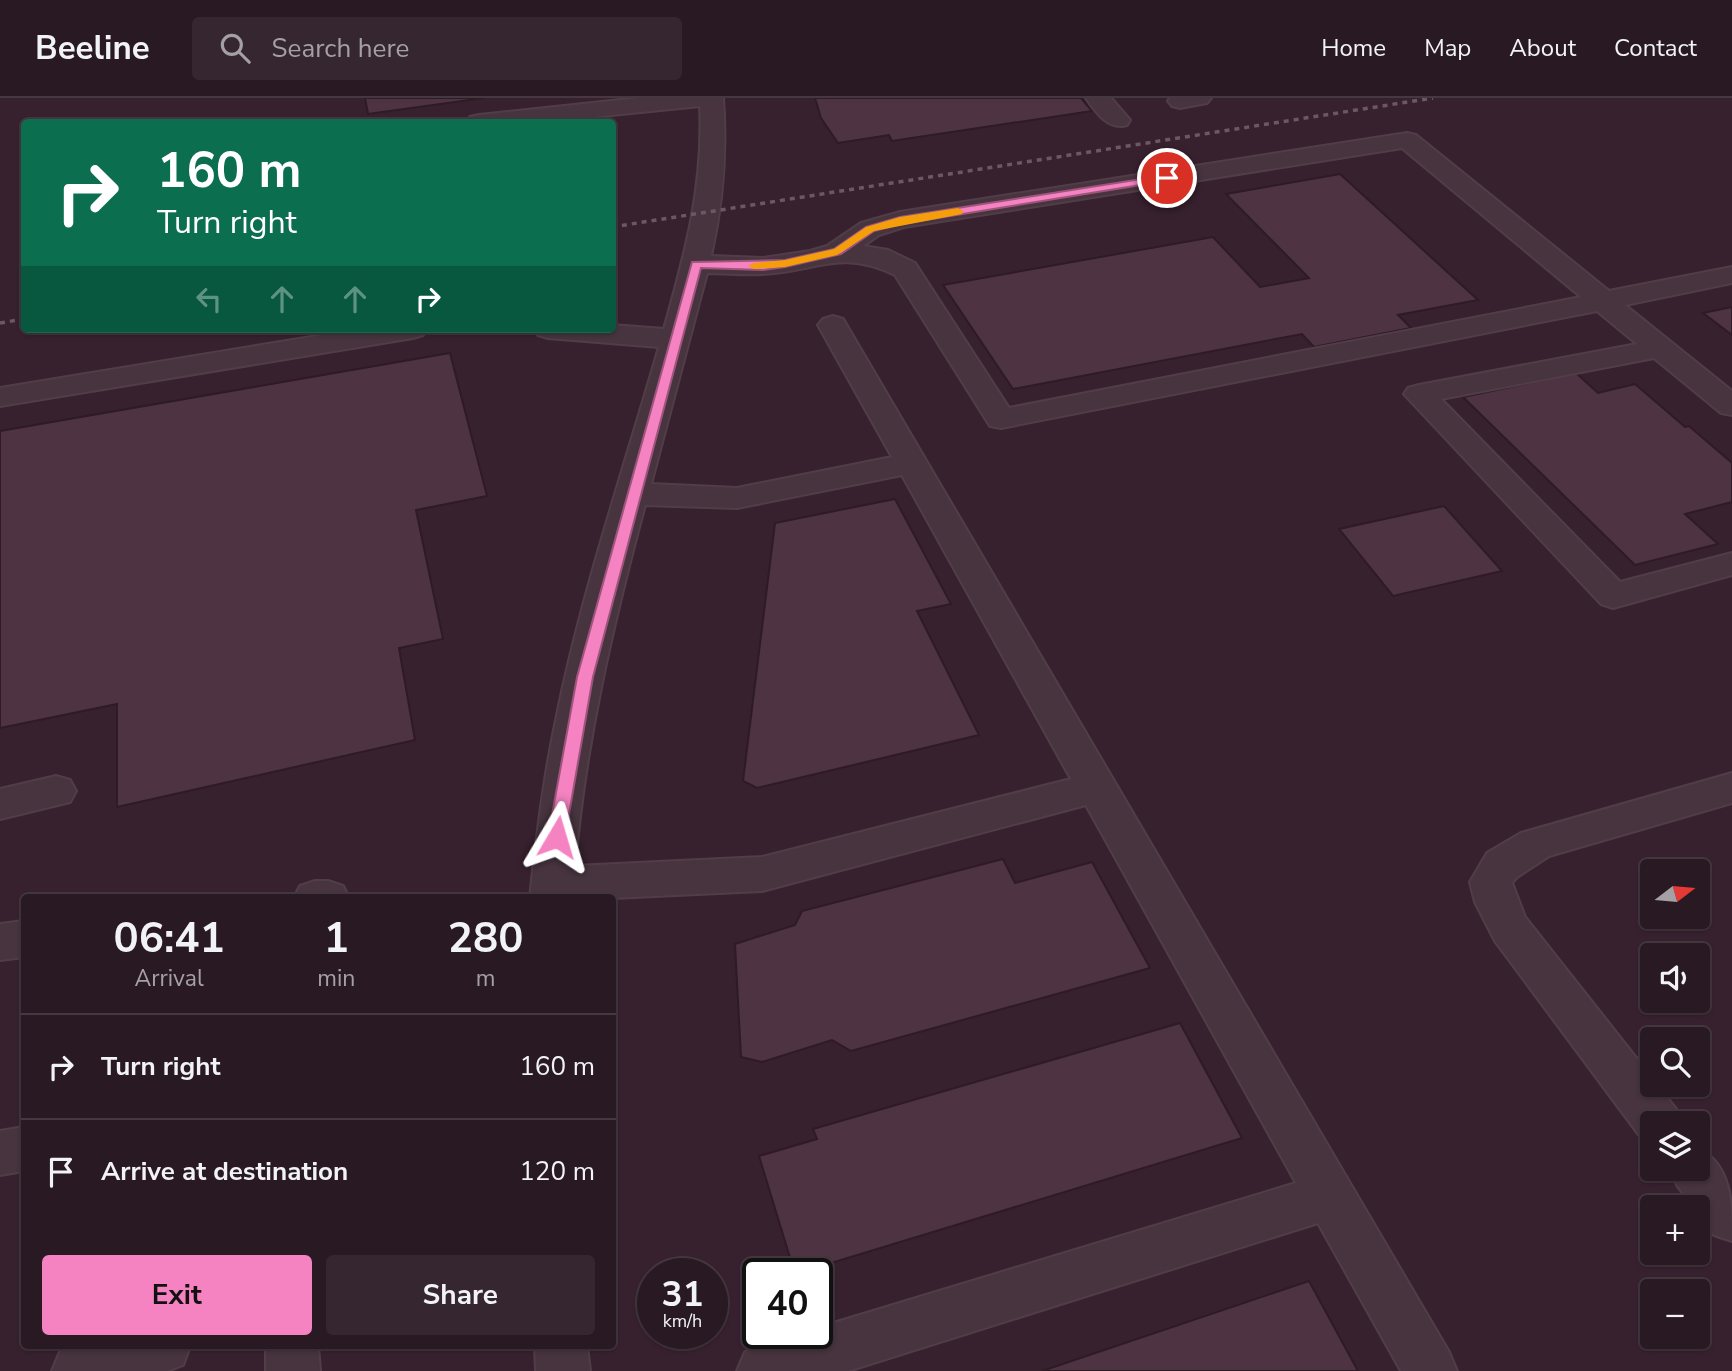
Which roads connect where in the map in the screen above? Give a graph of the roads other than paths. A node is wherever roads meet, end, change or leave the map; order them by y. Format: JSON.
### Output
{"nodes":[{"id":1,"x":710,"y":98,"type":"edge"},
{"id":2,"x":1098,"y":98,"type":"edge"},
{"id":3,"x":508,"y":119,"type":"edge"},
{"id":4,"x":1118,"y":120,"type":"dead end"},
{"id":5,"x":837,"y":252,"type":"junction"},
{"id":6,"x":696,"y":264,"type":"junction"},
{"id":7,"x":1732,"y":275,"type":"edge"},
{"id":8,"x":1603,"y":301,"type":"junction"},
{"id":9,"x":833,"y":325,"type":"dead end"},
{"id":10,"x":389,"y":333,"type":"edge"},
{"id":11,"x":599,"y":333,"type":"edge"},
{"id":12,"x":675,"y":339,"type":"junction"},
{"id":13,"x":1660,"y":348,"type":"junction"},
{"id":14,"x":0,"y":397,"type":"edge"},
{"id":15,"x":1732,"y":406,"type":"edge"},
{"id":16,"x":911,"y":463,"type":"junction"},
{"id":17,"x":633,"y":494,"type":"junction"},
{"id":18,"x":1732,"y":564,"type":"edge"},
{"id":19,"x":1097,"y":787,"type":"junction"},
{"id":20,"x":1732,"y":788,"type":"edge"},
{"id":21,"x":57,"y":792,"type":"dead end"},
{"id":22,"x":0,"y":804,"type":"edge"},
{"id":23,"x":551,"y":891,"type":"edge"},
{"id":24,"x":21,"y":939,"type":"edge"},
{"id":25,"x":0,"y":942,"type":"edge"},
{"id":26,"x":1649,"y":1111,"type":"edge"},
{"id":27,"x":21,"y":1150,"type":"edge"},
{"id":28,"x":0,"y":1153,"type":"edge"},
{"id":29,"x":1703,"y":1181,"type":"edge"},
{"id":30,"x":1331,"y":1196,"type":"junction"},
{"id":31,"x":1732,"y":1219,"type":"edge"},
{"id":32,"x":154,"y":1349,"type":"edge"},
{"id":33,"x":292,"y":1349,"type":"edge"},
{"id":34,"x":561,"y":1349,"type":"edge"},
{"id":35,"x":79,"y":1371,"type":"edge"},
{"id":36,"x":293,"y":1371,"type":"edge"},
{"id":37,"x":563,"y":1371,"type":"edge"},
{"id":38,"x":764,"y":1371,"type":"edge"},
{"id":39,"x":1430,"y":1371,"type":"edge"}],
"edges":[{"from":1,"to":3,"type":"street"},
{"from":1,"to":6,"type":"street"},
{"from":2,"to":4,"type":"street"},
{"from":5,"to":6,"type":"street"},
{"from":5,"to":8,"type":"street"},
{"from":5,"to":8,"type":"street"},
{"from":6,"to":12,"type":"street"},
{"from":7,"to":8,"type":"street"},
{"from":8,"to":13,"type":"street"},
{"from":9,"to":16,"type":"street"},
{"from":10,"to":14,"type":"street"},
{"from":11,"to":12,"type":"street"},
{"from":12,"to":17,"type":"street"},
{"from":13,"to":15,"type":"street"},
{"from":13,"to":18,"type":"street"},
{"from":16,"to":17,"type":"street"},
{"from":16,"to":19,"type":"street"},
{"from":17,"to":23,"type":"street"},
{"from":19,"to":23,"type":"street"},
{"from":19,"to":30,"type":"street"},
{"from":20,"to":26,"type":"street"},
{"from":21,"to":22,"type":"street"},
{"from":24,"to":25,"type":"street"},
{"from":27,"to":28,"type":"street"},
{"from":29,"to":31,"type":"street"},
{"from":30,"to":38,"type":"street"},
{"from":30,"to":39,"type":"street"},
{"from":32,"to":35,"type":"street"},
{"from":33,"to":36,"type":"street"},
{"from":34,"to":37,"type":"street"}]}
